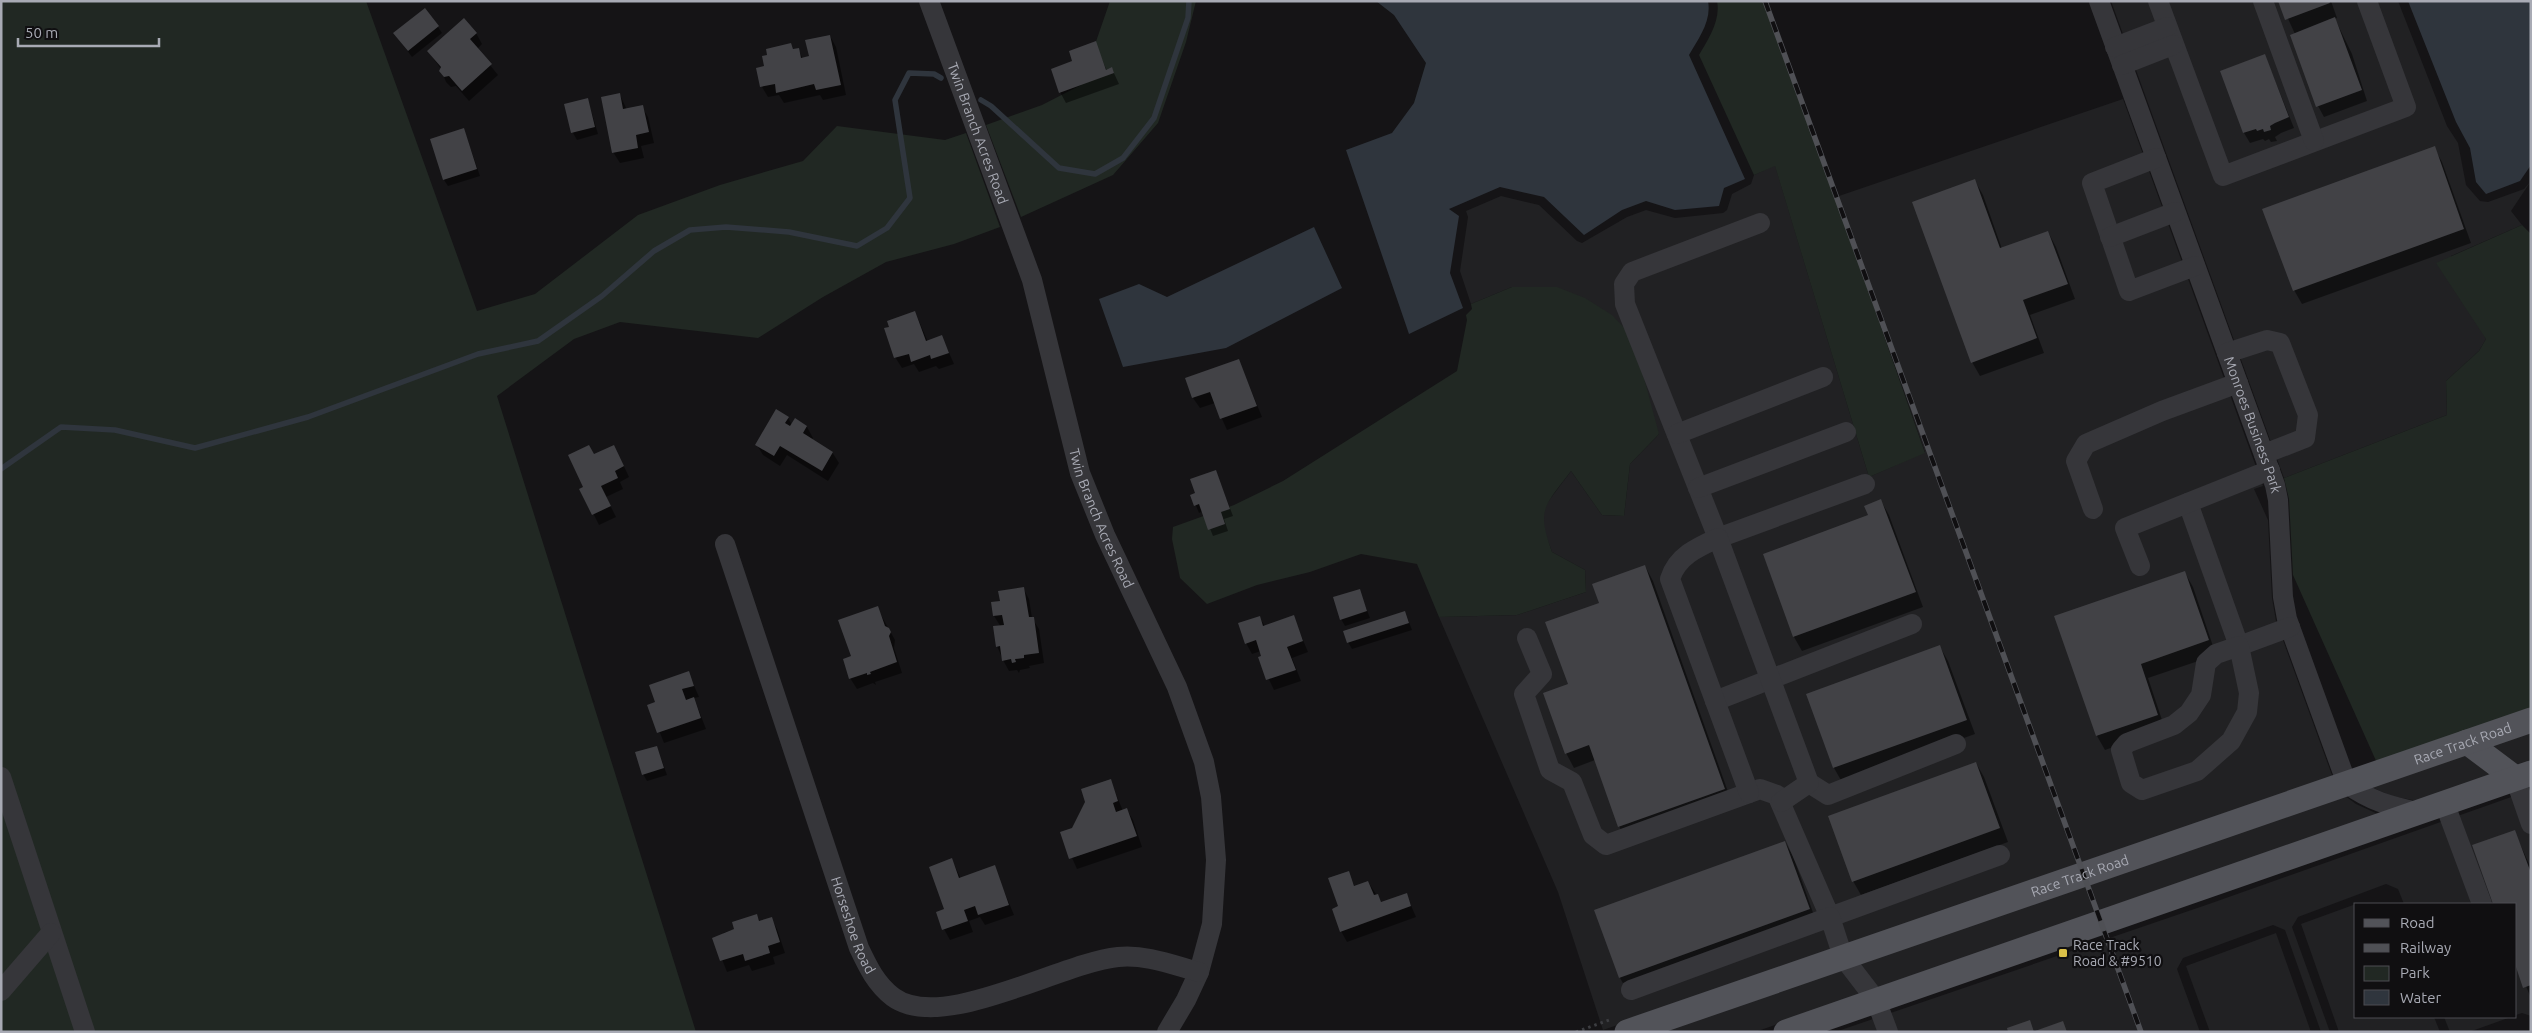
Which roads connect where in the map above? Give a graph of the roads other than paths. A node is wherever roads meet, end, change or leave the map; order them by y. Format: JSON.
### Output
{"nodes":[{"id":1,"x":929,"y":1,"type":"edge"},
{"id":2,"x":2099,"y":1,"type":"edge"},
{"id":3,"x":2158,"y":1,"type":"edge"},
{"id":4,"x":2263,"y":1,"type":"edge"},
{"id":5,"x":2367,"y":1,"type":"edge"},
{"id":6,"x":2170,"y":36,"type":"junction"},
{"id":7,"x":2119,"y":56,"type":"junction"},
{"id":8,"x":2314,"y":141,"type":"junction"},
{"id":9,"x":2156,"y":158,"type":"junction"},
{"id":10,"x":2176,"y":212,"type":"junction"},
{"id":11,"x":1760,"y":222,"type":"dead end"},
{"id":12,"x":2110,"y":237,"type":"junction"},
{"id":13,"x":2195,"y":266,"type":"junction"},
{"id":14,"x":2227,"y":353,"type":"junction"},
{"id":15,"x":1823,"y":377,"type":"dead end"},
{"id":16,"x":2238,"y":383,"type":"junction"},
{"id":17,"x":1846,"y":432,"type":"dead end"},
{"id":18,"x":1677,"y":434,"type":"junction"},
{"id":19,"x":2267,"y":462,"type":"junction"},
{"id":20,"x":1864,"y":484,"type":"dead end"},
{"id":21,"x":1698,"y":488,"type":"junction"},
{"id":22,"x":2188,"y":503,"type":"junction"},
{"id":23,"x":2093,"y":509,"type":"dead end"},
{"id":24,"x":1718,"y":538,"type":"junction"},
{"id":25,"x":725,"y":544,"type":"dead end"},
{"id":26,"x":2140,"y":566,"type":"dead end"},
{"id":27,"x":1912,"y":624,"type":"dead end"},
{"id":28,"x":2290,"y":628,"type":"junction"},
{"id":29,"x":1527,"y":638,"type":"dead end"},
{"id":30,"x":2240,"y":646,"type":"junction"},
{"id":31,"x":1770,"y":680,"type":"junction"},
{"id":32,"x":1715,"y":701,"type":"junction"},
{"id":33,"x":2531,"y":720,"type":"edge"},
{"id":34,"x":2467,"y":742,"type":"junction"},
{"id":35,"x":1956,"y":744,"type":"dead end"},
{"id":36,"x":2523,"y":775,"type":"edge"},
{"id":37,"x":1,"y":777,"type":"edge"},
{"id":38,"x":1809,"y":783,"type":"junction"},
{"id":39,"x":2347,"y":784,"type":"junction"},
{"id":40,"x":1749,"y":793,"type":"junction"},
{"id":41,"x":1781,"y":802,"type":"junction"},
{"id":42,"x":2444,"y":802,"type":"junction"},
{"id":43,"x":2418,"y":812,"type":"junction"},
{"id":44,"x":2531,"y":824,"type":"edge"},
{"id":45,"x":2000,"y":855,"type":"dead end"},
{"id":46,"x":2482,"y":903,"type":"edge"},
{"id":47,"x":1830,"y":917,"type":"junction"},
{"id":48,"x":51,"y":933,"type":"junction"},
{"id":49,"x":1843,"y":957,"type":"junction"},
{"id":50,"x":1199,"y":972,"type":"junction"},
{"id":51,"x":1631,"y":990,"type":"dead end"},
{"id":52,"x":1,"y":991,"type":"edge"},
{"id":53,"x":1876,"y":1000,"type":"junction"},
{"id":54,"x":85,"y":1032,"type":"edge"},
{"id":55,"x":1167,"y":1032,"type":"edge"},
{"id":56,"x":1627,"y":1032,"type":"edge"},
{"id":57,"x":1786,"y":1032,"type":"edge"},
{"id":58,"x":1888,"y":1032,"type":"edge"}],
"edges":[{"from":1,"to":50,"type":"street","name":"Twin Branch Acres Road"},
{"from":2,"to":7,"type":"street","name":"Monroes Business Park"},
{"from":3,"to":6,"type":"street"},
{"from":4,"to":8,"type":"street"},
{"from":5,"to":8,"type":"street"},
{"from":6,"to":7,"type":"street"},
{"from":6,"to":8,"type":"street"},
{"from":7,"to":9,"type":"street","name":"Monroes Business Park"},
{"from":9,"to":10,"type":"street","name":"Monroes Business Park"},
{"from":9,"to":12,"type":"street"},
{"from":10,"to":12,"type":"street"},
{"from":10,"to":13,"type":"street","name":"Monroes Business Park"},
{"from":11,"to":18,"type":"street"},
{"from":12,"to":13,"type":"street"},
{"from":13,"to":14,"type":"street","name":"Monroes Business Park"},
{"from":14,"to":16,"type":"street","name":"Monroes Business Park"},
{"from":14,"to":19,"type":"street"},
{"from":15,"to":18,"type":"street"},
{"from":16,"to":19,"type":"street","name":"Monroes Business Park"},
{"from":16,"to":23,"type":"street"},
{"from":17,"to":21,"type":"street"},
{"from":18,"to":21,"type":"street"},
{"from":19,"to":22,"type":"street"},
{"from":19,"to":28,"type":"street","name":"Monroes Business Park"},
{"from":20,"to":24,"type":"street"},
{"from":21,"to":24,"type":"street"},
{"from":22,"to":26,"type":"street"},
{"from":22,"to":30,"type":"street"},
{"from":24,"to":31,"type":"street"},
{"from":24,"to":32,"type":"street"},
{"from":25,"to":50,"type":"street","name":"Horseshoe Road"},
{"from":27,"to":31,"type":"street"},
{"from":28,"to":30,"type":"street"},
{"from":28,"to":39,"type":"street","name":"Monroes Business Park"},
{"from":29,"to":40,"type":"street"},
{"from":30,"to":30,"type":"street"},
{"from":31,"to":32,"type":"street"},
{"from":31,"to":38,"type":"street"},
{"from":32,"to":40,"type":"street"},
{"from":33,"to":34,"type":"main road","name":"Race Track Road"},
{"from":34,"to":36,"type":"main road"},
{"from":34,"to":39,"type":"main road","name":"Race Track Road"},
{"from":35,"to":38,"type":"street"},
{"from":36,"to":42,"type":"main road"},
{"from":36,"to":44,"type":"street"},
{"from":37,"to":48,"type":"street"},
{"from":38,"to":41,"type":"street"},
{"from":39,"to":43,"type":"street"},
{"from":39,"to":49,"type":"main road","name":"Race Track Road"},
{"from":40,"to":41,"type":"street"},
{"from":41,"to":47,"type":"street"},
{"from":42,"to":43,"type":"main road"},
{"from":42,"to":46,"type":"street"},
{"from":43,"to":53,"type":"main road"},
{"from":45,"to":47,"type":"street"},
{"from":47,"to":49,"type":"street"},
{"from":47,"to":51,"type":"street"},
{"from":48,"to":52,"type":"street"},
{"from":48,"to":54,"type":"street"},
{"from":49,"to":53,"type":"street"},
{"from":49,"to":56,"type":"main road","name":"Race Track Road"},
{"from":50,"to":55,"type":"street","name":"Twin Branch Acres Road"},
{"from":53,"to":57,"type":"main road"},
{"from":53,"to":58,"type":"street"}]}
